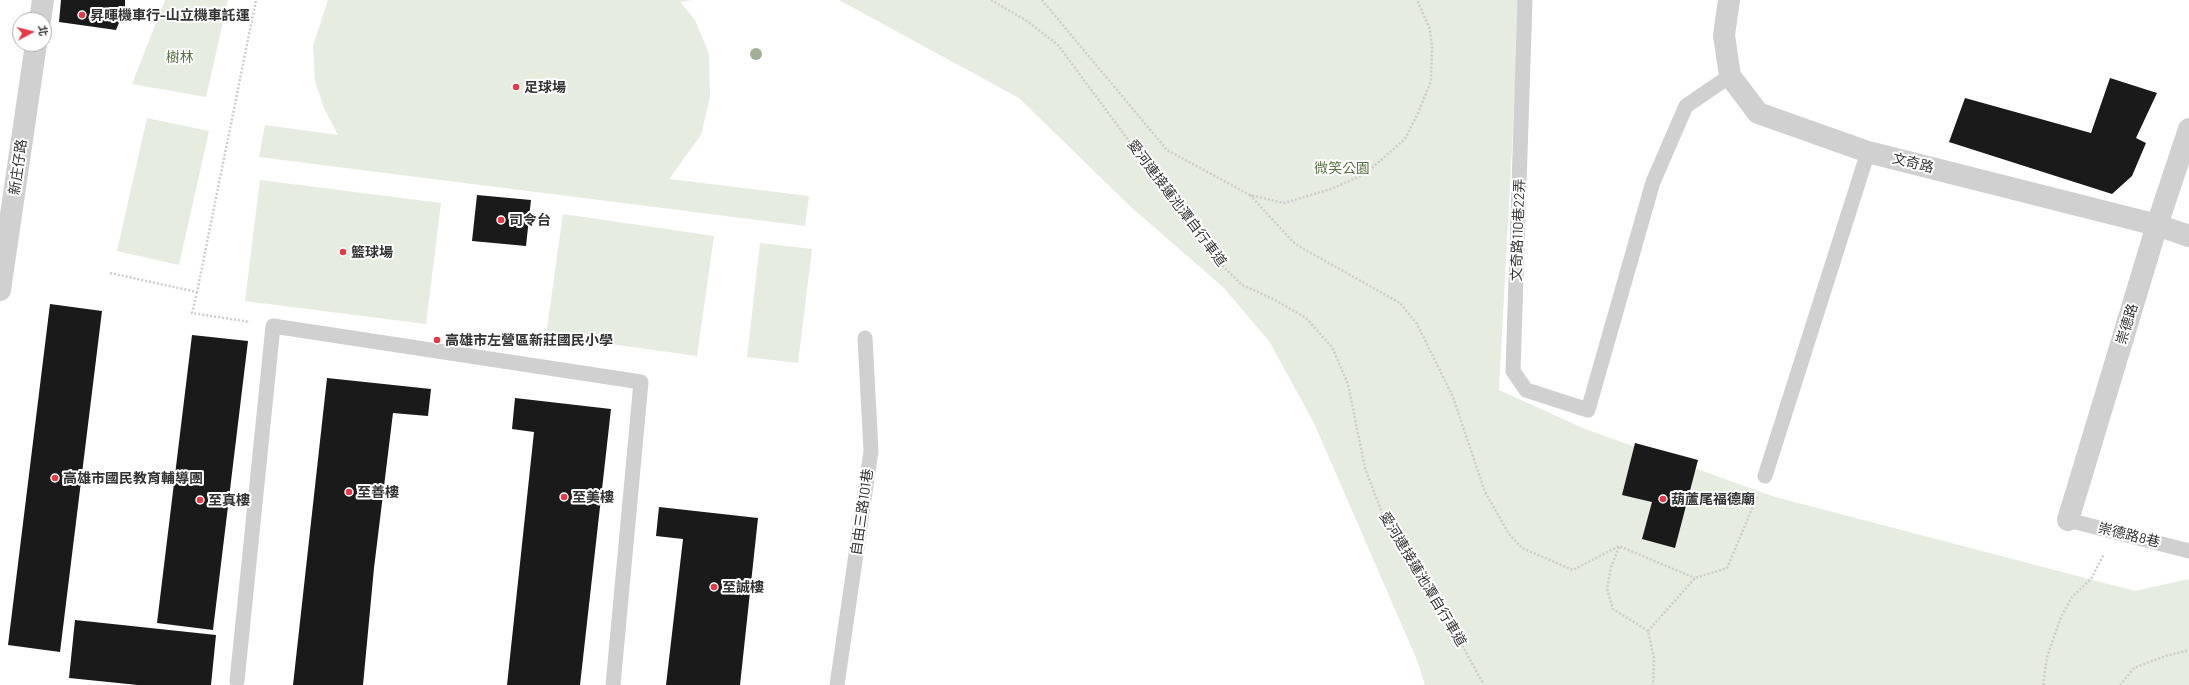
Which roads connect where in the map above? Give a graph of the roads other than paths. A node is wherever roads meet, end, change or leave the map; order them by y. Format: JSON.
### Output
{"nodes":[{"id":1,"x":43,"y":0,"type":"edge"},
{"id":2,"x":1525,"y":0,"type":"edge"},
{"id":3,"x":1729,"y":0,"type":"edge"},
{"id":4,"x":41,"y":12,"type":"edge"},
{"id":5,"x":35,"y":52,"type":"edge"},
{"id":6,"x":1730,"y":76,"type":"junction"},
{"id":7,"x":2189,"y":129,"type":"edge"},
{"id":8,"x":1868,"y":152,"type":"junction"},
{"id":9,"x":2157,"y":225,"type":"junction"},
{"id":10,"x":4,"y":230,"type":"edge"},
{"id":11,"x":2189,"y":236,"type":"edge"},
{"id":12,"x":0,"y":290,"type":"edge"},
{"id":13,"x":865,"y":338,"type":"dead end"},
{"id":14,"x":1765,"y":476,"type":"road end"},
{"id":15,"x":2068,"y":520,"type":"joint"},
{"id":16,"x":2189,"y":551,"type":"edge"},
{"id":17,"x":237,"y":681,"type":"dead end"},
{"id":18,"x":613,"y":685,"type":"edge"},
{"id":19,"x":837,"y":685,"type":"edge"}],
"edges":[{"from":1,"to":4,"type":"street"},
{"from":2,"to":6,"type":"lane","name":"文奇路110巷22弄"},
{"from":3,"to":6,"type":"street","name":"文奇路"},
{"from":5,"to":10,"type":"street","name":"新庄仔路"},
{"from":6,"to":8,"type":"street","name":"文奇路"},
{"from":7,"to":9,"type":"street","name":"崇德路"},
{"from":8,"to":9,"type":"street","name":"文奇路"},
{"from":8,"to":14,"type":"lane"},
{"from":9,"to":11,"type":"street","name":"文奇路"},
{"from":9,"to":15,"type":"street","name":"崇德路"},
{"from":10,"to":12,"type":"street","name":"新庄仔路"},
{"from":13,"to":19,"type":"lane","name":"自由三路101巷"},
{"from":15,"to":16,"type":"lane","name":"崇德路8巷"},
{"from":17,"to":18,"type":"lane"}]}
